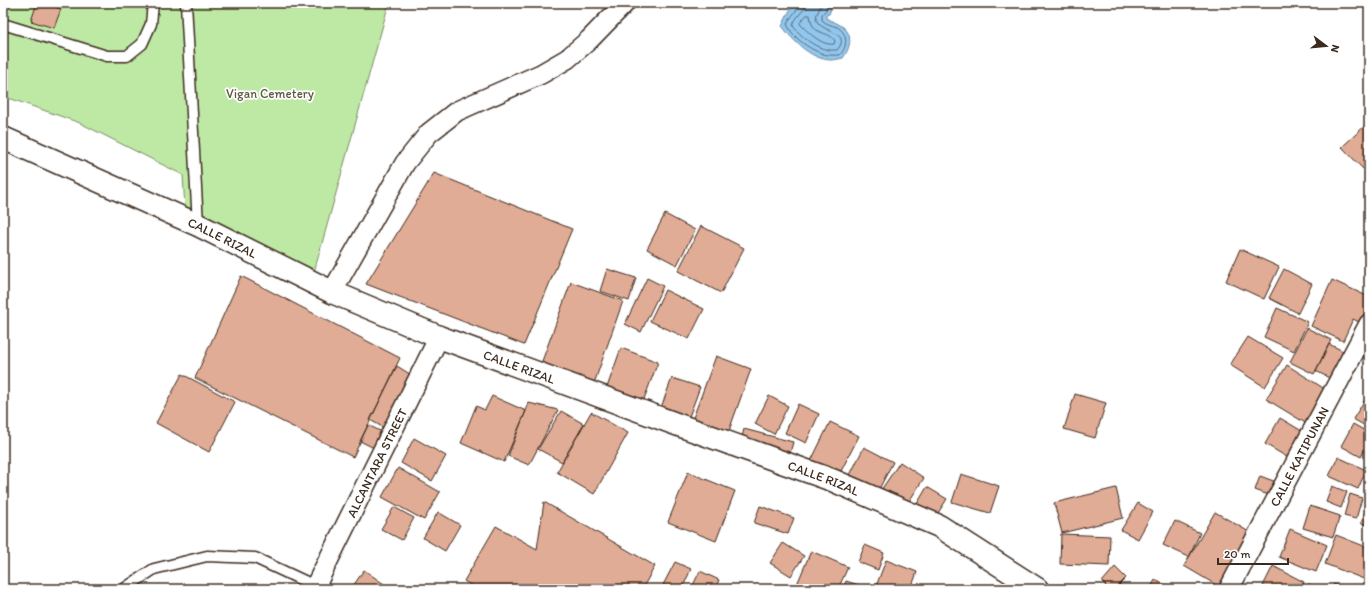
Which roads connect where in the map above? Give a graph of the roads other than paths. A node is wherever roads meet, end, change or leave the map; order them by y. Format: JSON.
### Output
{"nodes":[{"id":1,"x":153,"y":3,"type":"edge"},
{"id":2,"x":186,"y":3,"type":"edge"},
{"id":3,"x":624,"y":3,"type":"edge"},
{"id":4,"x":3,"y":24,"type":"edge"},
{"id":5,"x":3,"y":138,"type":"edge"},
{"id":6,"x":198,"y":225,"type":"junction"},
{"id":7,"x":332,"y":292,"type":"junction"},
{"id":8,"x":1369,"y":324,"type":"edge"},
{"id":9,"x":439,"y":337,"type":"junction"},
{"id":10,"x":314,"y":587,"type":"edge"},
{"id":11,"x":124,"y":589,"type":"edge"},
{"id":12,"x":1037,"y":589,"type":"edge"},
{"id":13,"x":1229,"y":589,"type":"edge"}],
"edges":[{"from":1,"to":4,"type":"lane"},
{"from":2,"to":6,"type":"lane"},
{"from":3,"to":7,"type":"street"},
{"from":5,"to":6,"type":"main road","name":"CALLE RIZAL"},
{"from":6,"to":7,"type":"main road","name":"CALLE RIZAL"},
{"from":7,"to":9,"type":"main road","name":"CALLE RIZAL"},
{"from":8,"to":13,"type":"street","name":"CALLE KATIPUNAN"},
{"from":9,"to":10,"type":"street","name":"ALCANTARA STREET"},
{"from":9,"to":12,"type":"main road","name":"CALLE RIZAL"},
{"from":10,"to":11,"type":"lane"}]}
